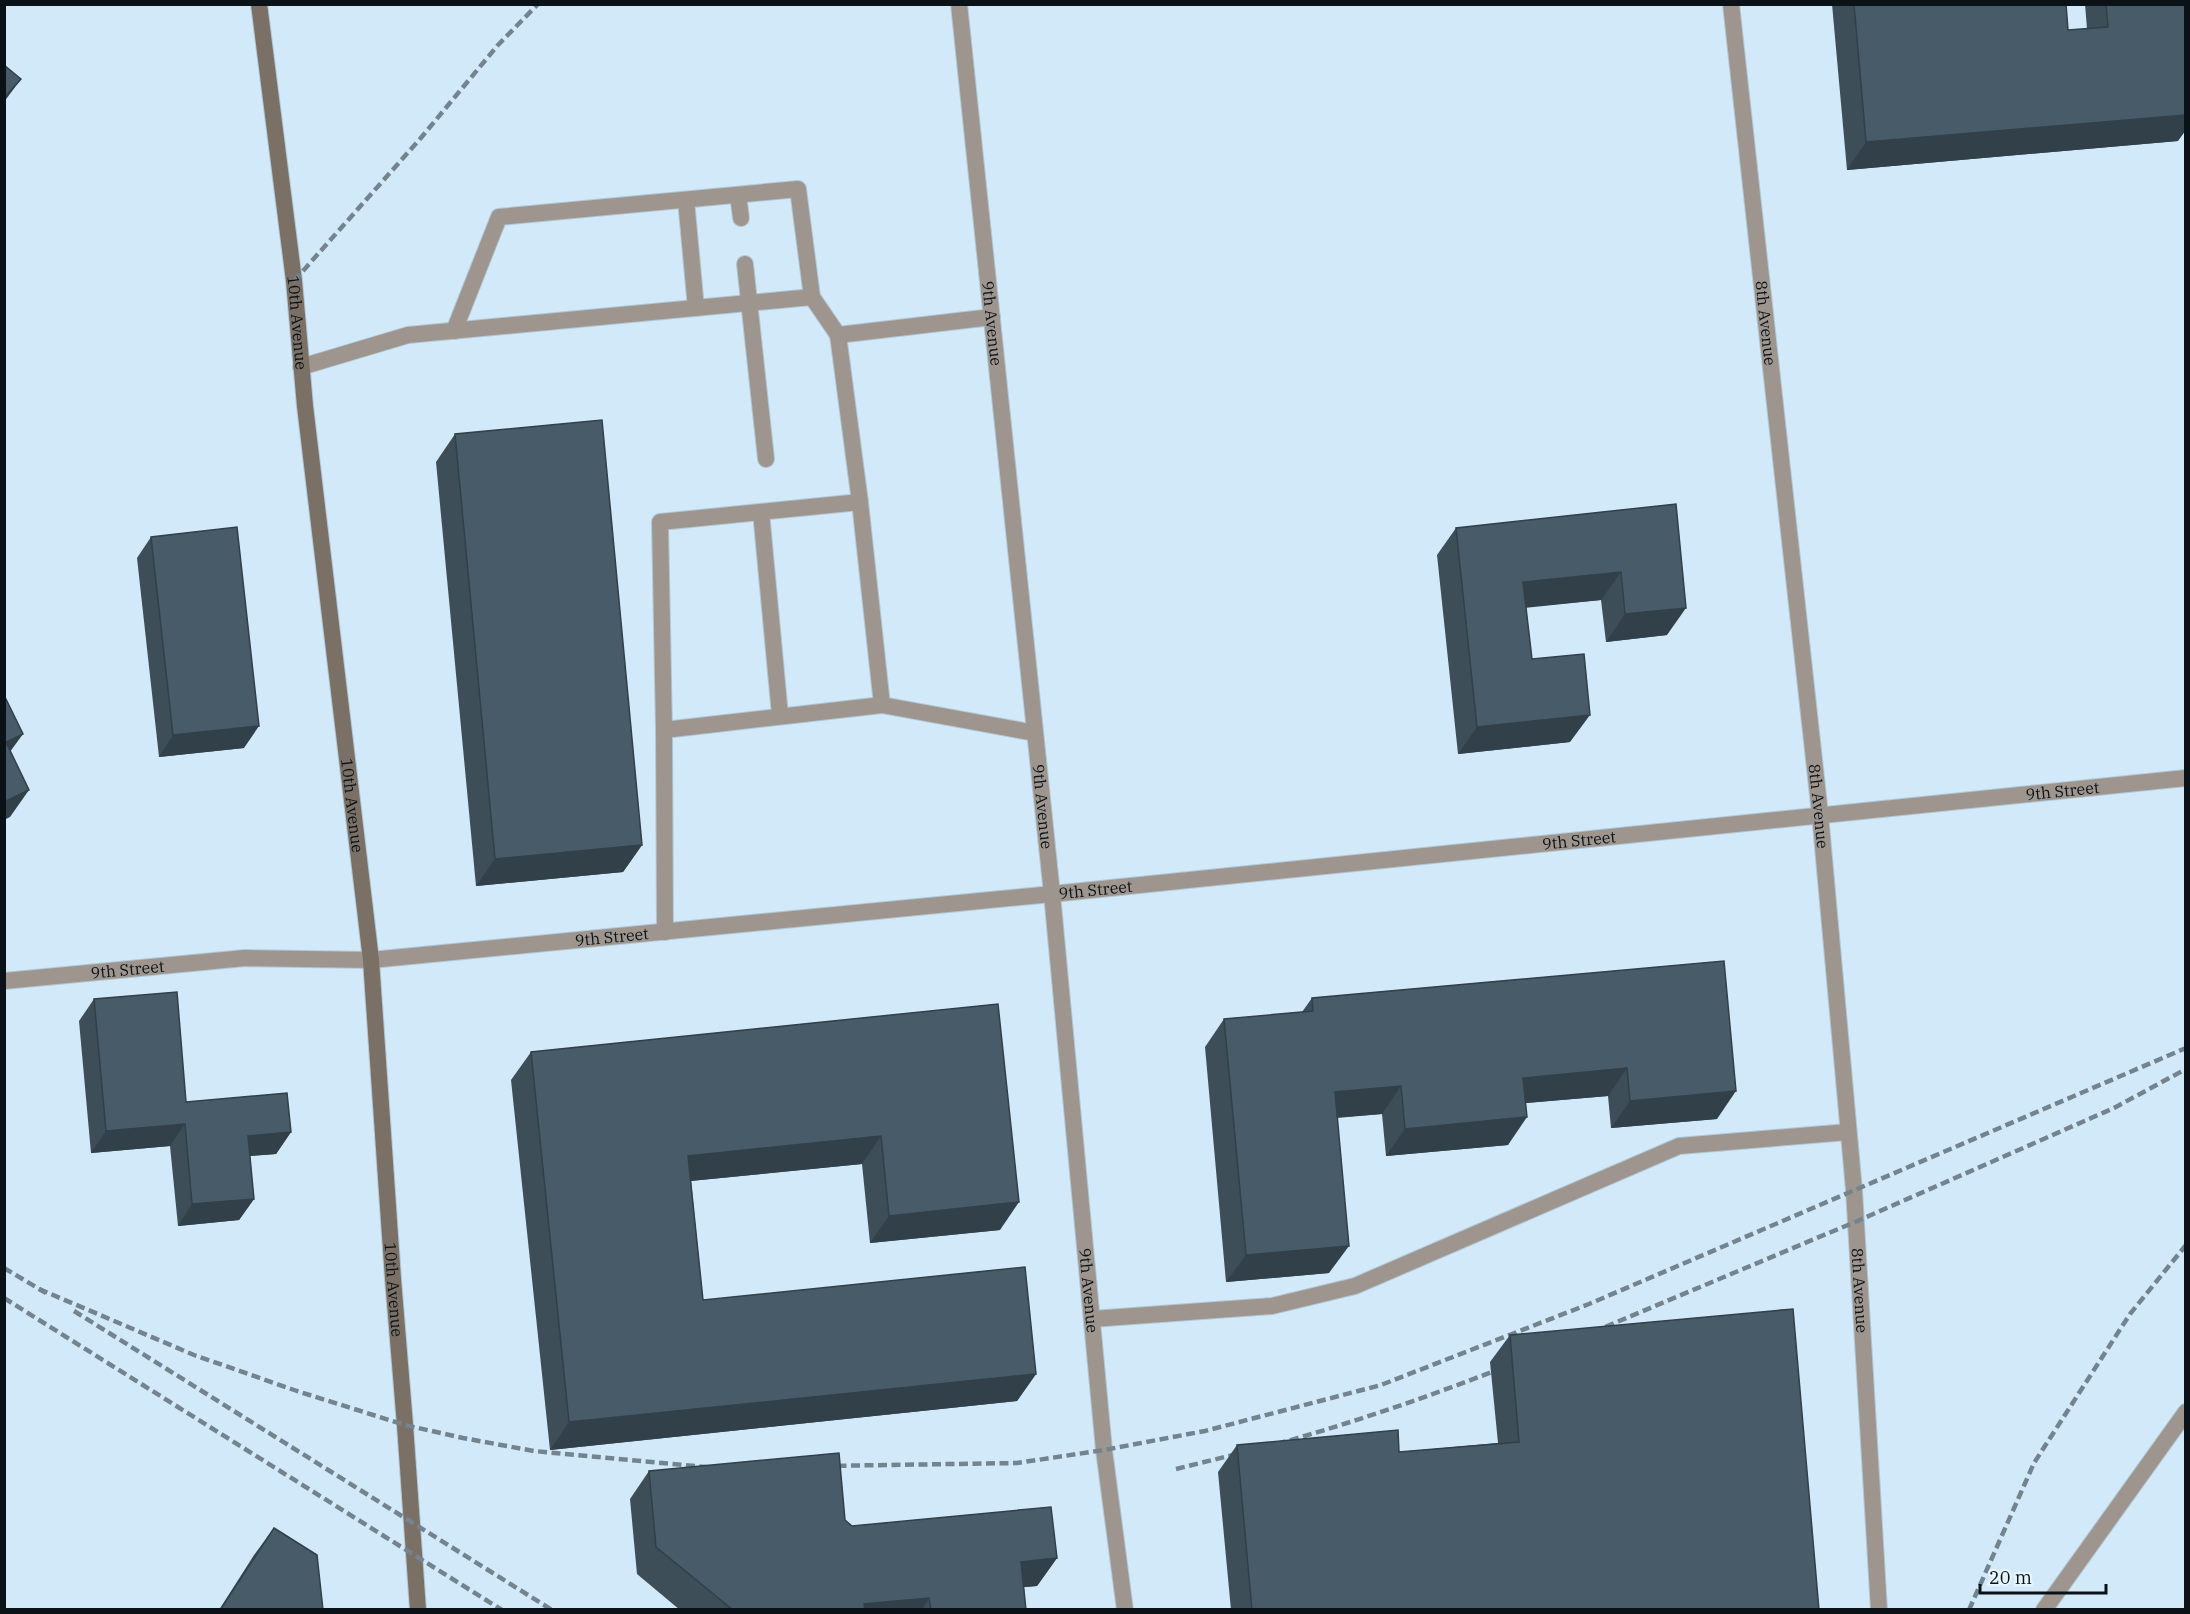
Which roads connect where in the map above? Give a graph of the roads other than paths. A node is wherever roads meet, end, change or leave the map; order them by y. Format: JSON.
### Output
{"nodes":[{"id":1,"x":259,"y":4,"type":"edge"},
{"id":2,"x":959,"y":4,"type":"edge"},
{"id":3,"x":1731,"y":4,"type":"edge"},
{"id":4,"x":738,"y":195,"type":"junction"},
{"id":5,"x":686,"y":200,"type":"junction"},
{"id":6,"x":741,"y":218,"type":"dead end"},
{"id":7,"x":745,"y":264,"type":"dead end"},
{"id":8,"x":812,"y":297,"type":"junction"},
{"id":9,"x":749,"y":302,"type":"junction"},
{"id":10,"x":696,"y":308,"type":"junction"},
{"id":11,"x":992,"y":317,"type":"junction"},
{"id":12,"x":454,"y":331,"type":"junction"},
{"id":13,"x":838,"y":335,"type":"junction"},
{"id":14,"x":302,"y":367,"type":"junction"},
{"id":15,"x":766,"y":459,"type":"dead end"},
{"id":16,"x":860,"y":502,"type":"junction"},
{"id":17,"x":767,"y":507,"type":"junction"},
{"id":18,"x":882,"y":705,"type":"junction"},
{"id":19,"x":780,"y":715,"type":"junction"},
{"id":20,"x":664,"y":730,"type":"junction"},
{"id":21,"x":1035,"y":733,"type":"junction"},
{"id":22,"x":2186,"y":778,"type":"edge"},
{"id":23,"x":1820,"y":814,"type":"junction"},
{"id":24,"x":1052,"y":894,"type":"junction"},
{"id":25,"x":665,"y":932,"type":"junction"},
{"id":26,"x":371,"y":960,"type":"junction"},
{"id":27,"x":4,"y":981,"type":"edge"},
{"id":28,"x":1848,"y":1132,"type":"junction"},
{"id":29,"x":1092,"y":1319,"type":"junction"},
{"id":30,"x":2186,"y":1412,"type":"edge"},
{"id":31,"x":418,"y":1610,"type":"edge"},
{"id":32,"x":1125,"y":1610,"type":"edge"},
{"id":33,"x":1879,"y":1610,"type":"edge"},
{"id":34,"x":2044,"y":1610,"type":"edge"}],
"edges":[{"from":1,"to":14,"type":"main road","name":"10th Avenue"},
{"from":2,"to":11,"type":"street","name":"9th Avenue"},
{"from":3,"to":23,"type":"street","name":"8th Avenue"},
{"from":4,"to":5,"type":"street"},
{"from":4,"to":6,"type":"street"},
{"from":4,"to":8,"type":"street"},
{"from":5,"to":10,"type":"street"},
{"from":5,"to":12,"type":"street"},
{"from":7,"to":9,"type":"street"},
{"from":8,"to":9,"type":"street"},
{"from":8,"to":13,"type":"street"},
{"from":9,"to":10,"type":"street"},
{"from":9,"to":15,"type":"street"},
{"from":10,"to":12,"type":"street"},
{"from":11,"to":13,"type":"street"},
{"from":11,"to":21,"type":"street","name":"9th Avenue"},
{"from":12,"to":14,"type":"street"},
{"from":13,"to":16,"type":"street"},
{"from":14,"to":26,"type":"main road","name":"10th Avenue"},
{"from":16,"to":17,"type":"street"},
{"from":16,"to":18,"type":"street"},
{"from":17,"to":19,"type":"street"},
{"from":17,"to":20,"type":"street"},
{"from":18,"to":19,"type":"street"},
{"from":18,"to":21,"type":"street"},
{"from":19,"to":20,"type":"street"},
{"from":20,"to":25,"type":"street"},
{"from":21,"to":24,"type":"street","name":"9th Avenue"},
{"from":22,"to":23,"type":"street","name":"9th Street"},
{"from":23,"to":24,"type":"street","name":"9th Street"},
{"from":23,"to":28,"type":"street","name":"8th Avenue"},
{"from":24,"to":25,"type":"street","name":"9th Street"},
{"from":24,"to":29,"type":"street","name":"9th Avenue"},
{"from":25,"to":26,"type":"street","name":"9th Street"},
{"from":26,"to":27,"type":"street","name":"9th Street"},
{"from":26,"to":31,"type":"main road","name":"10th Avenue"},
{"from":28,"to":29,"type":"street"},
{"from":28,"to":33,"type":"street","name":"8th Avenue"},
{"from":29,"to":32,"type":"street","name":"9th Avenue"},
{"from":30,"to":34,"type":"street"}]}
